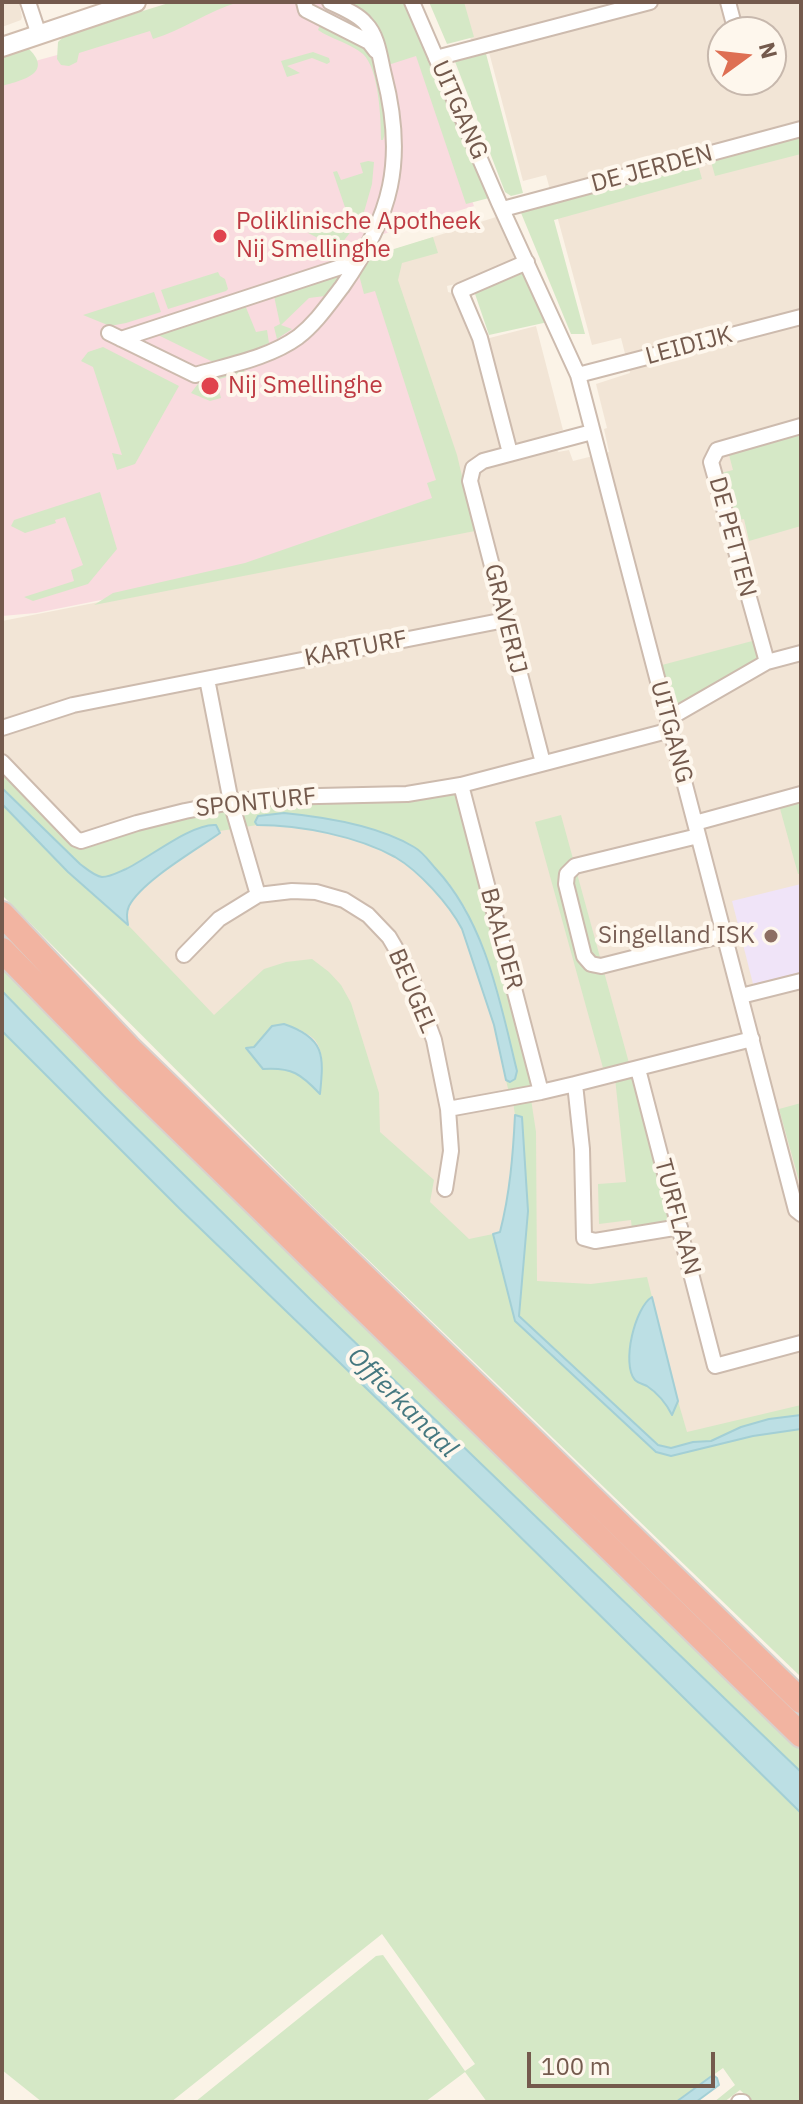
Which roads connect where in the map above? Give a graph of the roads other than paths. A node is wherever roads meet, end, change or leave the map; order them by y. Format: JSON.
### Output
{"nodes":[{"id":1,"x":28,"y":2,"type":"edge"},
{"id":2,"x":136,"y":2,"type":"edge"},
{"id":3,"x":308,"y":2,"type":"edge"},
{"id":4,"x":330,"y":2,"type":"edge"},
{"id":5,"x":412,"y":2,"type":"edge"},
{"id":6,"x":650,"y":2,"type":"edge"},
{"id":7,"x":372,"y":30,"type":"junction"},
{"id":8,"x":39,"y":35,"type":"junction"},
{"id":9,"x":2,"y":47,"type":"edge"},
{"id":10,"x":377,"y":52,"type":"junction"},
{"id":11,"x":436,"y":58,"type":"junction"},
{"id":12,"x":801,"y":129,"type":"edge"},
{"id":13,"x":503,"y":209,"type":"junction"},
{"id":14,"x":359,"y":261,"type":"junction"},
{"id":15,"x":527,"y":262,"type":"junction"},
{"id":16,"x":801,"y":317,"type":"edge"},
{"id":17,"x":578,"y":375,"type":"junction"},
{"id":18,"x":801,"y":426,"type":"edge"},
{"id":19,"x":592,"y":432,"type":"junction"},
{"id":20,"x":510,"y":453,"type":"junction"},
{"id":21,"x":505,"y":620,"type":"junction"},
{"id":22,"x":801,"y":653,"type":"edge"},
{"id":23,"x":767,"y":662,"type":"junction"},
{"id":24,"x":207,"y":679,"type":"junction"},
{"id":25,"x":670,"y":725,"type":"junction"},
{"id":26,"x":2,"y":728,"type":"edge"},
{"id":27,"x":2,"y":762,"type":"edge"},
{"id":28,"x":543,"y":763,"type":"junction"},
{"id":29,"x":461,"y":785,"type":"junction"},
{"id":30,"x":801,"y":794,"type":"edge"},
{"id":31,"x":231,"y":802,"type":"junction"},
{"id":32,"x":696,"y":830,"type":"junction"},
{"id":33,"x":258,"y":895,"type":"junction"},
{"id":34,"x":2,"y":914,"type":"edge"},
{"id":35,"x":724,"y":935,"type":"junction"},
{"id":36,"x":2,"y":950,"type":"edge"},
{"id":37,"x":184,"y":955,"type":"dead end"},
{"id":38,"x":801,"y":981,"type":"edge"},
{"id":39,"x":741,"y":996,"type":"junction"},
{"id":40,"x":752,"y":1039,"type":"junction"},
{"id":41,"x":638,"y":1069,"type":"junction"},
{"id":42,"x":575,"y":1084,"type":"junction"},
{"id":43,"x":541,"y":1092,"type":"junction"},
{"id":44,"x":448,"y":1109,"type":"junction"},
{"id":45,"x":445,"y":1189,"type":"dead end"},
{"id":46,"x":798,"y":1212,"type":"edge"},
{"id":47,"x":680,"y":1227,"type":"junction"},
{"id":48,"x":801,"y":1343,"type":"edge"},
{"id":49,"x":801,"y":1701,"type":"edge"},
{"id":50,"x":801,"y":1735,"type":"edge"}],
"edges":[{"from":1,"to":8,"type":"street"},
{"from":2,"to":8,"type":"street"},
{"from":3,"to":7,"type":"street"},
{"from":3,"to":10,"type":"street"},
{"from":4,"to":7,"type":"street"},
{"from":5,"to":11,"type":"street","name":"UITGANG"},
{"from":6,"to":11,"type":"street"},
{"from":7,"to":10,"type":"street"},
{"from":8,"to":9,"type":"street"},
{"from":10,"to":14,"type":"street"},
{"from":11,"to":13,"type":"street","name":"UITGANG"},
{"from":12,"to":13,"type":"street","name":"DE JERDEN"},
{"from":13,"to":15,"type":"street","name":"UITGANG"},
{"from":14,"to":14,"type":"street"},
{"from":15,"to":17,"type":"street","name":"UITGANG"},
{"from":15,"to":20,"type":"street"},
{"from":16,"to":17,"type":"street","name":"LEIDIJK"},
{"from":17,"to":19,"type":"street","name":"UITGANG"},
{"from":18,"to":23,"type":"street","name":"DE PETTEN"},
{"from":19,"to":20,"type":"street","name":"GRAVERIJ"},
{"from":19,"to":25,"type":"street","name":"UITGANG"},
{"from":20,"to":21,"type":"street","name":"GRAVERIJ"},
{"from":21,"to":24,"type":"street","name":"KARTURF"},
{"from":21,"to":28,"type":"street","name":"GRAVERIJ"},
{"from":22,"to":23,"type":"street"},
{"from":23,"to":25,"type":"street"},
{"from":24,"to":26,"type":"street","name":"KARTURF"},
{"from":24,"to":31,"type":"street"},
{"from":25,"to":28,"type":"street"},
{"from":25,"to":32,"type":"street","name":"UITGANG"},
{"from":27,"to":31,"type":"street","name":"SPONTURF"},
{"from":28,"to":29,"type":"street","name":"SPONTURF"},
{"from":29,"to":31,"type":"street","name":"SPONTURF"},
{"from":29,"to":43,"type":"street","name":"BAALDER"},
{"from":30,"to":32,"type":"street"},
{"from":31,"to":33,"type":"street"},
{"from":32,"to":35,"type":"street","name":"UITGANG"},
{"from":32,"to":35,"type":"street"},
{"from":33,"to":37,"type":"street","name":"BEUGEL"},
{"from":33,"to":44,"type":"street","name":"BEUGEL"},
{"from":34,"to":49,"type":"highway"},
{"from":35,"to":39,"type":"street","name":"UITGANG"},
{"from":36,"to":50,"type":"highway"},
{"from":38,"to":39,"type":"street"},
{"from":39,"to":40,"type":"street","name":"UITGANG"},
{"from":40,"to":41,"type":"street"},
{"from":40,"to":46,"type":"street","name":"UITGANG"},
{"from":41,"to":42,"type":"street"},
{"from":41,"to":47,"type":"street","name":"TURFLAAN"},
{"from":42,"to":43,"type":"street"},
{"from":42,"to":47,"type":"street"},
{"from":43,"to":44,"type":"street"},
{"from":44,"to":45,"type":"street","name":"BEUGEL"},
{"from":47,"to":48,"type":"street","name":"TURFLAAN"}]}
